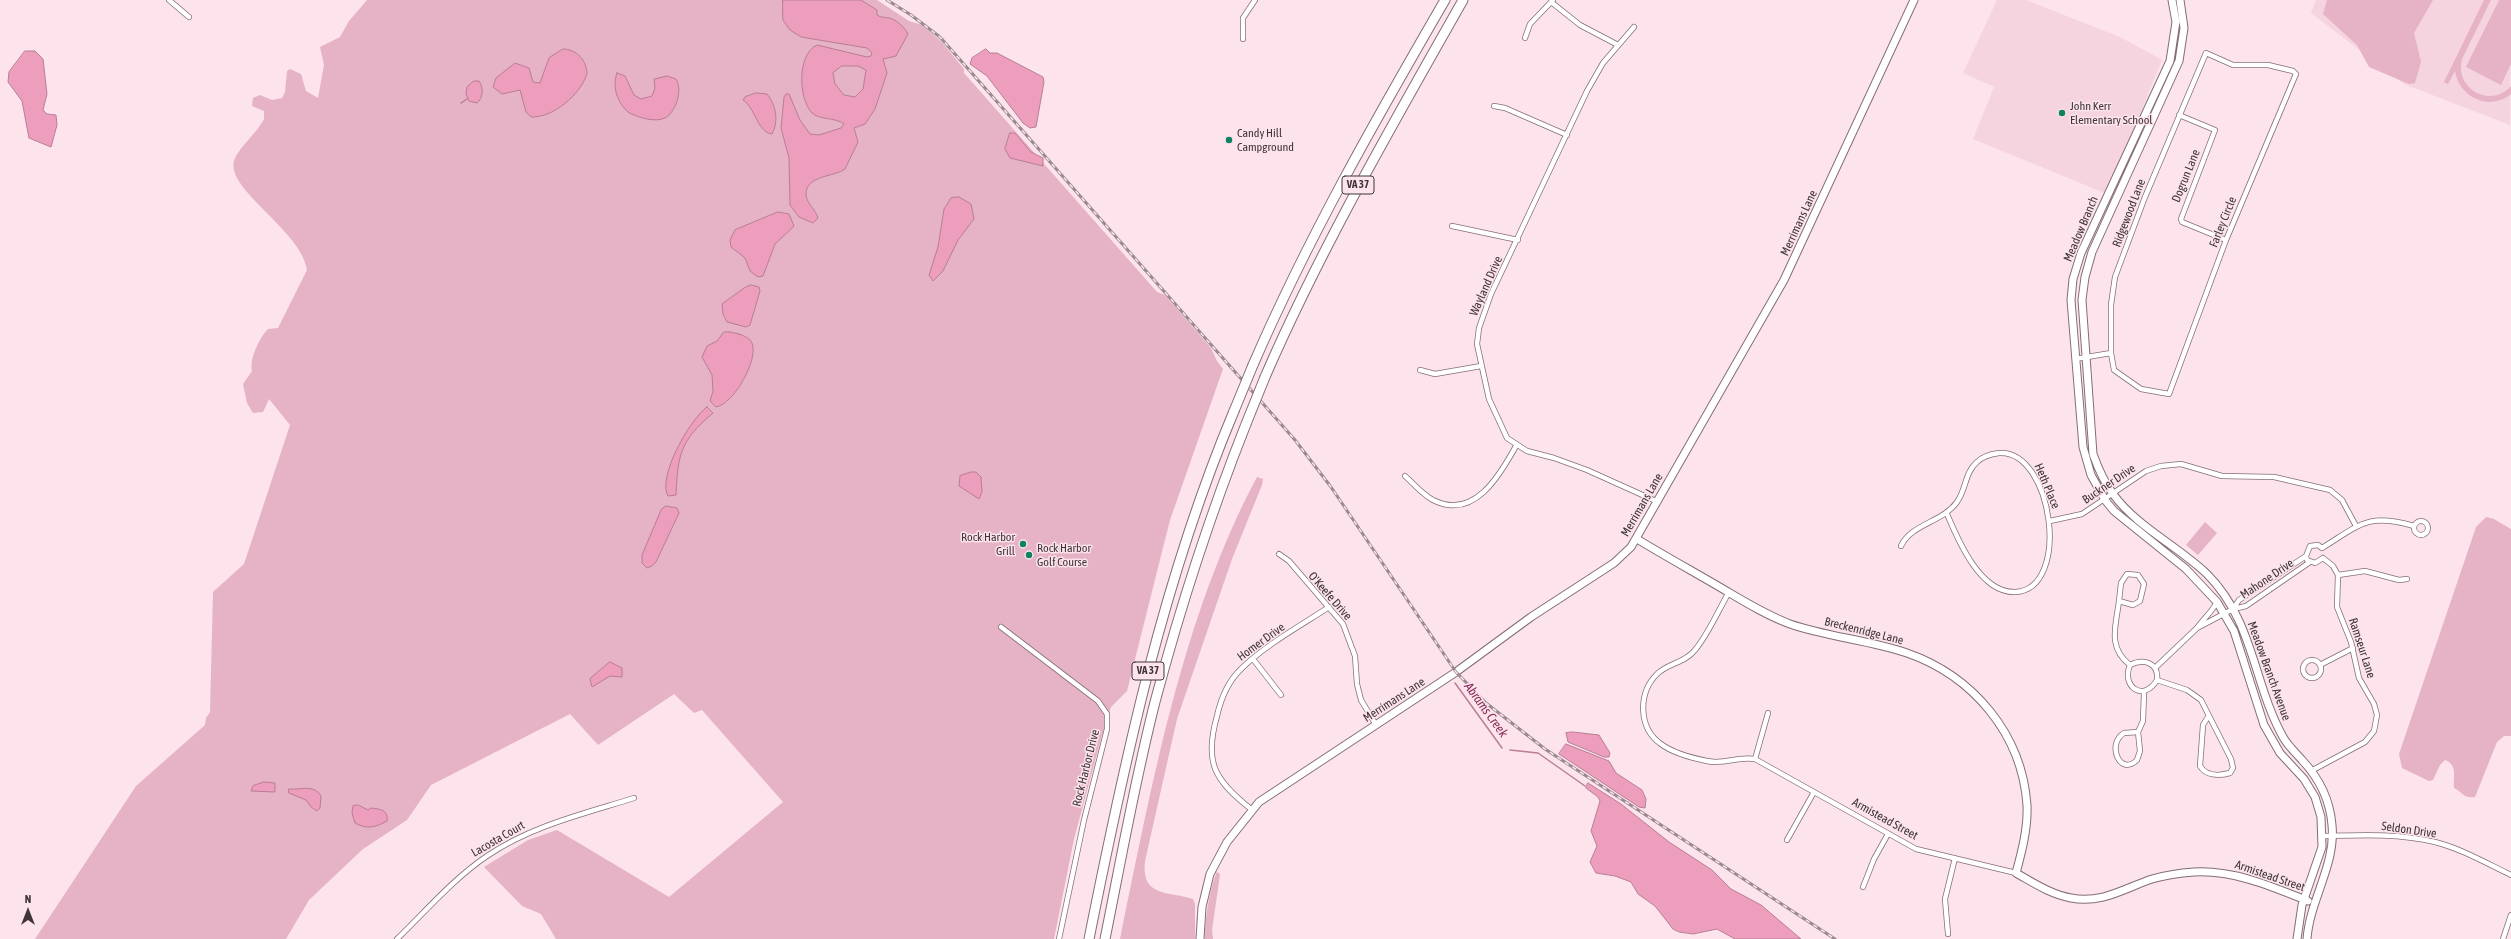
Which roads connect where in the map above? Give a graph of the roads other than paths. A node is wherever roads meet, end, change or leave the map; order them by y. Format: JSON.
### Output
{"nodes":[{"id":1,"x":169,"y":0,"type":"edge"},
{"id":2,"x":1255,"y":0,"type":"edge"},
{"id":3,"x":1441,"y":0,"type":"edge"},
{"id":4,"x":1445,"y":0,"type":"edge"},
{"id":5,"x":1463,"y":0,"type":"edge"},
{"id":6,"x":1469,"y":0,"type":"edge"},
{"id":7,"x":1914,"y":0,"type":"edge"},
{"id":8,"x":2172,"y":0,"type":"edge"},
{"id":9,"x":2180,"y":0,"type":"edge"},
{"id":10,"x":1552,"y":1,"type":"edge"},
{"id":11,"x":189,"y":17,"type":"dead end"},
{"id":12,"x":1634,"y":28,"type":"dead end"},
{"id":13,"x":1526,"y":38,"type":"dead end"},
{"id":14,"x":1244,"y":39,"type":"dead end"},
{"id":15,"x":1618,"y":45,"type":"junction"},
{"id":16,"x":2206,"y":53,"type":"joint"},
{"id":17,"x":1410,"y":61,"type":"junction"},
{"id":18,"x":1422,"y":72,"type":"junction"},
{"id":19,"x":1494,"y":106,"type":"dead end"},
{"id":20,"x":2179,"y":116,"type":"junction"},
{"id":21,"x":1567,"y":135,"type":"junction"},
{"id":22,"x":1452,"y":226,"type":"dead end"},
{"id":23,"x":1518,"y":240,"type":"junction"},
{"id":24,"x":2226,"y":240,"type":"junction"},
{"id":25,"x":2111,"y":353,"type":"junction"},
{"id":26,"x":2086,"y":358,"type":"junction"},
{"id":27,"x":2075,"y":359,"type":"junction"},
{"id":28,"x":1481,"y":366,"type":"junction"},
{"id":29,"x":1420,"y":370,"type":"dead end"},
{"id":30,"x":1516,"y":446,"type":"junction"},
{"id":31,"x":1405,"y":476,"type":"dead end"},
{"id":32,"x":2112,"y":494,"type":"junction"},
{"id":33,"x":2104,"y":500,"type":"junction"},
{"id":34,"x":1658,"y":502,"type":"junction"},
{"id":35,"x":1947,"y":514,"type":"junction"},
{"id":36,"x":2050,"y":521,"type":"junction"},
{"id":37,"x":2356,"y":526,"type":"junction"},
{"id":38,"x":2414,"y":526,"type":"dead end"},
{"id":39,"x":1637,"y":539,"type":"junction"},
{"id":40,"x":1901,"y":546,"type":"dead end"},
{"id":41,"x":2322,"y":548,"type":"junction"},
{"id":42,"x":1279,"y":554,"type":"dead end"},
{"id":43,"x":2306,"y":556,"type":"junction"},
{"id":44,"x":2323,"y":558,"type":"junction"},
{"id":45,"x":2310,"y":562,"type":"junction"},
{"id":46,"x":2338,"y":575,"type":"junction"},
{"id":47,"x":2407,"y":579,"type":"dead end"},
{"id":48,"x":1729,"y":592,"type":"junction"},
{"id":49,"x":2119,"y":601,"type":"junction"},
{"id":50,"x":2217,"y":602,"type":"junction"},
{"id":51,"x":1329,"y":607,"type":"junction"},
{"id":52,"x":2233,"y":609,"type":"junction"},
{"id":53,"x":2224,"y":614,"type":"junction"},
{"id":54,"x":1001,"y":627,"type":"dead end"},
{"id":55,"x":2197,"y":628,"type":"junction"},
{"id":56,"x":2353,"y":648,"type":"junction"},
{"id":57,"x":1253,"y":659,"type":"junction"},
{"id":58,"x":2130,"y":665,"type":"junction"},
{"id":59,"x":2320,"y":665,"type":"junction"},
{"id":60,"x":2155,"y":668,"type":"junction"},
{"id":61,"x":2157,"y":680,"type":"junction"},
{"id":62,"x":2144,"y":692,"type":"junction"},
{"id":63,"x":1281,"y":695,"type":"dead end"},
{"id":64,"x":1768,"y":713,"type":"dead end"},
{"id":65,"x":2208,"y":717,"type":"junction"},
{"id":66,"x":1376,"y":725,"type":"junction"},
{"id":67,"x":2138,"y":732,"type":"junction"},
{"id":68,"x":1755,"y":759,"type":"junction"},
{"id":69,"x":2310,"y":771,"type":"junction"},
{"id":70,"x":1814,"y":792,"type":"junction"},
{"id":71,"x":634,"y":798,"type":"dead end"},
{"id":72,"x":1251,"y":809,"type":"junction"},
{"id":73,"x":1888,"y":834,"type":"junction"},
{"id":74,"x":2323,"y":836,"type":"junction"},
{"id":75,"x":2333,"y":836,"type":"junction"},
{"id":76,"x":1787,"y":840,"type":"dead end"},
{"id":77,"x":1955,"y":858,"type":"junction"},
{"id":78,"x":2016,"y":874,"type":"junction"},
{"id":79,"x":2511,"y":874,"type":"edge"},
{"id":80,"x":1863,"y":887,"type":"dead end"},
{"id":81,"x":2304,"y":899,"type":"junction"},
{"id":82,"x":2314,"y":903,"type":"junction"},
{"id":83,"x":2511,"y":916,"type":"edge"},
{"id":84,"x":1948,"y":934,"type":"dead end"},
{"id":85,"x":397,"y":939,"type":"edge"},
{"id":86,"x":1059,"y":939,"type":"edge"},
{"id":87,"x":1089,"y":939,"type":"edge"},
{"id":88,"x":1105,"y":939,"type":"edge"},
{"id":89,"x":1200,"y":939,"type":"edge"},
{"id":90,"x":2297,"y":939,"type":"edge"},
{"id":91,"x":2307,"y":939,"type":"edge"},
{"id":92,"x":2503,"y":939,"type":"edge"}],
"edges":[{"from":1,"to":11,"type":"street"},
{"from":2,"to":14,"type":"street"},
{"from":3,"to":17,"type":"highway"},
{"from":4,"to":17,"type":"highway","number":"VA 37"},
{"from":5,"to":18,"type":"highway","number":"VA 37"},
{"from":6,"to":18,"type":"highway"},
{"from":7,"to":34,"type":"main road","name":"Merrimans Lane"},
{"from":8,"to":27,"type":"main road","name":"Meadow Branch"},
{"from":9,"to":26,"type":"main road","name":"Meadow Branch"},
{"from":10,"to":13,"type":"street"},
{"from":10,"to":15,"type":"street"},
{"from":12,"to":15,"type":"street","name":"Wayland Drive"},
{"from":15,"to":21,"type":"street","name":"Wayland Drive"},
{"from":16,"to":20,"type":"street","name":"Ridgewood Lane"},
{"from":16,"to":24,"type":"street","name":"Farley Circle"},
{"from":17,"to":87,"type":"highway","number":"VA 37","bridge":true},
{"from":18,"to":88,"type":"highway","number":"VA 37","bridge":true},
{"from":19,"to":21,"type":"street"},
{"from":20,"to":24,"type":"street","name":"Dogrun Lane"},
{"from":20,"to":25,"type":"street","name":"Ridgewood Lane"},
{"from":21,"to":23,"type":"street","name":"Wayland Drive"},
{"from":22,"to":23,"type":"street"},
{"from":23,"to":28,"type":"street","name":"Wayland Drive"},
{"from":24,"to":25,"type":"street","name":"Farley Circle"},
{"from":25,"to":26,"type":"street"},
{"from":26,"to":27,"type":"street"},
{"from":26,"to":32,"type":"main road","name":"Meadow Branch"},
{"from":27,"to":33,"type":"main road","name":"Meadow Branch"},
{"from":28,"to":29,"type":"street"},
{"from":28,"to":30,"type":"street","name":"Wayland Drive"},
{"from":30,"to":31,"type":"street"},
{"from":30,"to":34,"type":"street","name":"Wayland Drive"},
{"from":32,"to":33,"type":"street","name":"Buckner Drive"},
{"from":32,"to":37,"type":"street","name":"Buckner Drive"},
{"from":32,"to":52,"type":"main road","name":"Meadow Branch Avenue"},
{"from":33,"to":36,"type":"street","name":"Buckner Drive"},
{"from":33,"to":50,"type":"main road","name":"Meadow Branch Avenue"},
{"from":34,"to":39,"type":"main road","name":"Merrimans Lane"},
{"from":35,"to":36,"type":"street","name":"Heth Place"},
{"from":35,"to":36,"type":"street"},
{"from":35,"to":40,"type":"street","name":"Heth Place"},
{"from":37,"to":38,"type":"street","name":"Mahone Drive"},
{"from":37,"to":41,"type":"street","name":"Mahone Drive"},
{"from":39,"to":48,"type":"main road","name":"Breckenridge Lane"},
{"from":39,"to":66,"type":"main road","name":"Merrimans Lane"},
{"from":41,"to":43,"type":"street","name":"Mahone Drive"},
{"from":41,"to":44,"type":"street"},
{"from":42,"to":51,"type":"street","name":"O'Keefe Drive"},
{"from":43,"to":45,"type":"street","name":"Mahone Drive"},
{"from":43,"to":52,"type":"street","name":"Mahone Drive"},
{"from":44,"to":45,"type":"street","name":"Mahone Drive"},
{"from":44,"to":46,"type":"street"},
{"from":45,"to":52,"type":"street","name":"Mahone Drive"},
{"from":46,"to":47,"type":"street"},
{"from":46,"to":56,"type":"street","name":"Ramseur Lane"},
{"from":48,"to":68,"type":"street","name":"Armistead Street"},
{"from":48,"to":78,"type":"main road","name":"Breckenridge Lane"},
{"from":49,"to":49,"type":"street"},
{"from":49,"to":58,"type":"street"},
{"from":50,"to":53,"type":"main road","name":"Meadow Branch Avenue"},
{"from":50,"to":55,"type":"street"},
{"from":51,"to":57,"type":"street","name":"Homer Drive"},
{"from":51,"to":66,"type":"street","name":"O'Keefe Drive"},
{"from":52,"to":53,"type":"street","name":"Mahone Drive"},
{"from":52,"to":69,"type":"main road","name":"Meadow Branch Avenue"},
{"from":53,"to":55,"type":"street","name":"Mahone Drive"},
{"from":53,"to":74,"type":"main road","name":"Meadow Branch Avenue"},
{"from":54,"to":86,"type":"street","name":"Rock Harbor Drive"},
{"from":55,"to":60,"type":"street","name":"Mahone Drive"},
{"from":56,"to":59,"type":"street"},
{"from":56,"to":69,"type":"street","name":"Ramseur Lane"},
{"from":57,"to":63,"type":"street"},
{"from":57,"to":72,"type":"street","name":"Homer Drive"},
{"from":58,"to":60,"type":"street"},
{"from":58,"to":62,"type":"street"},
{"from":59,"to":59,"type":"street"},
{"from":60,"to":61,"type":"street"},
{"from":61,"to":62,"type":"street"},
{"from":61,"to":65,"type":"street"},
{"from":62,"to":67,"type":"street"},
{"from":64,"to":68,"type":"street"},
{"from":65,"to":65,"type":"street"},
{"from":66,"to":72,"type":"main road","name":"Merrimans Lane"},
{"from":67,"to":67,"type":"street"},
{"from":68,"to":70,"type":"street","name":"Armistead Street"},
{"from":69,"to":75,"type":"main road","name":"Meadow Branch Avenue"},
{"from":70,"to":73,"type":"street","name":"Armistead Street"},
{"from":70,"to":76,"type":"street"},
{"from":71,"to":85,"type":"street","name":"Lacosta Court"},
{"from":72,"to":89,"type":"main road","name":"Merrimans Lane"},
{"from":73,"to":77,"type":"street","name":"Armistead Street"},
{"from":73,"to":80,"type":"street"},
{"from":74,"to":75,"type":"street","name":"Seldon Drive"},
{"from":74,"to":81,"type":"main road","name":"Meadow Branch Avenue"},
{"from":75,"to":79,"type":"street","name":"Seldon Drive"},
{"from":75,"to":82,"type":"main road","name":"Meadow Branch Avenue"},
{"from":77,"to":78,"type":"street","name":"Armistead Street"},
{"from":77,"to":84,"type":"street"},
{"from":78,"to":81,"type":"main road","name":"Armistead Street"},
{"from":81,"to":82,"type":"main road","name":"Armistead Street"},
{"from":81,"to":90,"type":"main road","name":"Meadow Branch Avenue"},
{"from":82,"to":91,"type":"main road","name":"Meadow Branch Avenue"},
{"from":83,"to":92,"type":"street"}]}
